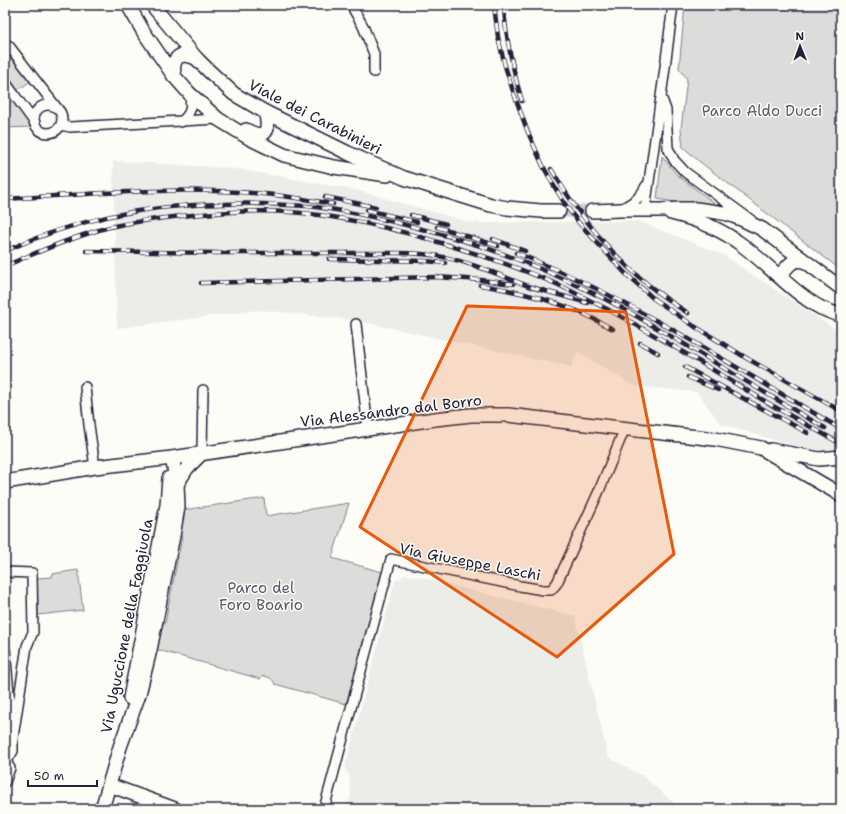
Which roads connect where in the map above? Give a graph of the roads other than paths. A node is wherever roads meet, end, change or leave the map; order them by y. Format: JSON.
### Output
{"nodes":[{"id":1,"x":128,"y":5,"type":"edge"},
{"id":2,"x":152,"y":5,"type":"edge"},
{"id":3,"x":351,"y":5,"type":"edge"},
{"id":4,"x":673,"y":5,"type":"edge"},
{"id":5,"x":6,"y":45,"type":"edge"},
{"id":6,"x":196,"y":58,"type":"junction"},
{"id":7,"x":374,"y":72,"type":"dead end"},
{"id":8,"x":174,"y":76,"type":"junction"},
{"id":9,"x":5,"y":82,"type":"edge"},
{"id":10,"x":189,"y":94,"type":"junction"},
{"id":11,"x":661,"y":97,"type":"junction"},
{"id":12,"x":58,"y":108,"type":"junction"},
{"id":13,"x":265,"y":112,"type":"junction"},
{"id":14,"x":221,"y":121,"type":"junction"},
{"id":15,"x":181,"y":122,"type":"junction"},
{"id":16,"x":35,"y":123,"type":"junction"},
{"id":17,"x":61,"y":125,"type":"junction"},
{"id":18,"x":404,"y":178,"type":"junction"},
{"id":19,"x":649,"y":179,"type":"junction"},
{"id":20,"x":620,"y":210,"type":"junction"},
{"id":21,"x":645,"y":210,"type":"junction"},
{"id":22,"x":661,"y":210,"type":"junction"},
{"id":23,"x":559,"y":211,"type":"tunnel mouth"},
{"id":24,"x":592,"y":211,"type":"tunnel mouth"},
{"id":25,"x":762,"y":229,"type":"junction"},
{"id":26,"x":806,"y":262,"type":"junction"},
{"id":27,"x":780,"y":276,"type":"junction"},
{"id":28,"x":841,"y":288,"type":"edge"},
{"id":29,"x":841,"y":316,"type":"edge"},
{"id":30,"x":356,"y":324,"type":"dead end"},
{"id":31,"x":85,"y":387,"type":"dead end"},
{"id":32,"x":203,"y":390,"type":"dead end"},
{"id":33,"x":625,"y":428,"type":"junction"},
{"id":34,"x":368,"y":429,"type":"junction"},
{"id":35,"x":761,"y":448,"type":"junction"},
{"id":36,"x":202,"y":453,"type":"junction"},
{"id":37,"x":841,"y":457,"type":"edge"},
{"id":38,"x":172,"y":458,"type":"junction"},
{"id":39,"x":153,"y":460,"type":"junction"},
{"id":40,"x":95,"y":467,"type":"junction"},
{"id":41,"x":5,"y":482,"type":"edge"},
{"id":42,"x":173,"y":483,"type":"junction"},
{"id":43,"x":841,"y":495,"type":"edge"},
{"id":44,"x":5,"y":572,"type":"edge"},
{"id":45,"x":5,"y":648,"type":"edge"},
{"id":46,"x":13,"y":737,"type":"junction"},
{"id":47,"x":6,"y":762,"type":"edge"},
{"id":48,"x":5,"y":782,"type":"edge"},
{"id":49,"x":109,"y":785,"type":"junction"},
{"id":50,"x":102,"y":809,"type":"edge"},
{"id":51,"x":175,"y":809,"type":"edge"},
{"id":52,"x":324,"y":809,"type":"edge"}],
"edges":[{"from":1,"to":8,"type":"main road","name":"Viale dei Carabinieri"},
{"from":2,"to":6,"type":"main road","name":"Viale dei Carabinieri"},
{"from":3,"to":7,"type":"street"},
{"from":4,"to":11,"type":"street"},
{"from":5,"to":12,"type":"street"},
{"from":6,"to":8,"type":"main road"},
{"from":6,"to":13,"type":"main road","name":"Viale dei Carabinieri"},
{"from":8,"to":10,"type":"main road","name":"Viale dei Carabinieri"},
{"from":9,"to":16,"type":"street"},
{"from":10,"to":14,"type":"main road","name":"Viale dei Carabinieri"},
{"from":10,"to":15,"type":"street"},
{"from":11,"to":19,"type":"street"},
{"from":11,"to":25,"type":"street"},
{"from":12,"to":16,"type":"street"},
{"from":12,"to":17,"type":"street"},
{"from":13,"to":14,"type":"main road"},
{"from":13,"to":18,"type":"main road","name":"Viale dei Carabinieri"},
{"from":14,"to":15,"type":"street"},
{"from":14,"to":18,"type":"main road","name":"Viale dei Carabinieri"},
{"from":15,"to":17,"type":"street"},
{"from":16,"to":17,"type":"street"},
{"from":18,"to":23,"type":"main road","name":"Viale dei Carabinieri"},
{"from":19,"to":20,"type":"street"},
{"from":19,"to":21,"type":"street"},
{"from":20,"to":21,"type":"main road"},
{"from":20,"to":24,"type":"main road"},
{"from":21,"to":22,"type":"main road"},
{"from":22,"to":25,"type":"main road"},
{"from":22,"to":27,"type":"main road"},
{"from":25,"to":26,"type":"main road"},
{"from":26,"to":27,"type":"main road"},
{"from":26,"to":28,"type":"main road"},
{"from":27,"to":29,"type":"main road"},
{"from":30,"to":34,"type":"street"},
{"from":31,"to":40,"type":"street"},
{"from":32,"to":36,"type":"street"},
{"from":33,"to":34,"type":"main road","name":"Via Alessandro dal Borro"},
{"from":33,"to":35,"type":"main road","name":"Via Alessandro dal Borro"},
{"from":33,"to":52,"type":"street","name":"Via Giuseppe Laschi"},
{"from":34,"to":36,"type":"main road","name":"Via Alessandro dal Borro"},
{"from":35,"to":37,"type":"main road"},
{"from":35,"to":43,"type":"main road","name":"Via Alessandro dal Borro"},
{"from":36,"to":38,"type":"main road","name":"Via Alessandro dal Borro"},
{"from":36,"to":42,"type":"main road"},
{"from":38,"to":39,"type":"main road","name":"Via Alessandro dal Borro"},
{"from":38,"to":42,"type":"main road","name":"Via Uguccione della Faggiuola"},
{"from":39,"to":40,"type":"main road","name":"Via Alessandro dal Borro"},
{"from":39,"to":42,"type":"main road"},
{"from":40,"to":41,"type":"main road","name":"Via Alessandro dal Borro"},
{"from":42,"to":49,"type":"main road","name":"Via Uguccione della Faggiuola"},
{"from":44,"to":46,"type":"street"},
{"from":45,"to":46,"type":"street"},
{"from":46,"to":47,"type":"street"},
{"from":47,"to":48,"type":"street"},
{"from":49,"to":50,"type":"main road","name":"Via Uguccione della Faggiuola"},
{"from":49,"to":51,"type":"main road"}]}
